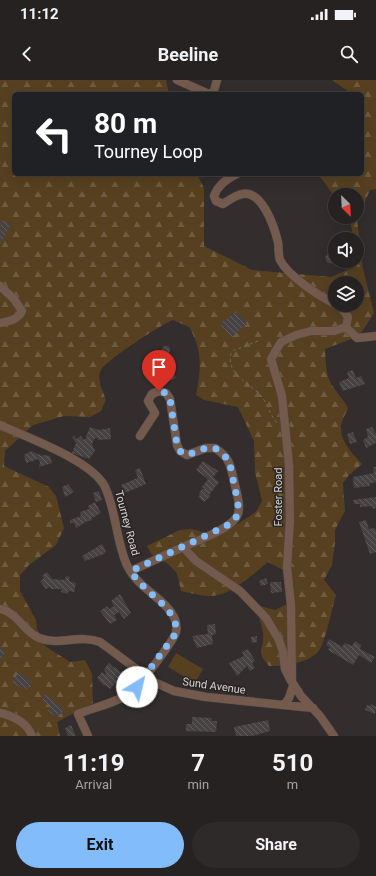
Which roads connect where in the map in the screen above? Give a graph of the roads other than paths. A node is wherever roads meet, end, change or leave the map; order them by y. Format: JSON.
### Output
{"nodes":[{"id":1,"x":177,"y":80,"type":"edge"},
{"id":2,"x":217,"y":80,"type":"edge"},
{"id":3,"x":204,"y":92,"type":"edge"},
{"id":4,"x":214,"y":92,"type":"edge"},
{"id":5,"x":232,"y":176,"type":"edge"},
{"id":6,"x":0,"y":286,"type":"edge"},
{"id":7,"x":328,"y":300,"type":"edge"},
{"id":8,"x":344,"y":312,"type":"edge"},
{"id":9,"x":0,"y":323,"type":"edge"},
{"id":10,"x":346,"y":327,"type":"junction"},
{"id":11,"x":376,"y":336,"type":"edge"},
{"id":12,"x":0,"y":425,"type":"edge"},
{"id":13,"x":140,"y":436,"type":"dead end"},
{"id":14,"x":183,"y":547,"type":"junction"},
{"id":15,"x":131,"y":571,"type":"junction"},
{"id":16,"x":0,"y":609,"type":"edge"},
{"id":17,"x":145,"y":676,"type":"junction"},
{"id":18,"x":293,"y":684,"type":"junction"},
{"id":19,"x":284,"y":705,"type":"junction"},
{"id":20,"x":313,"y":708,"type":"junction"},
{"id":21,"x":0,"y":713,"type":"edge"},
{"id":22,"x":32,"y":736,"type":"edge"},
{"id":23,"x":88,"y":736,"type":"edge"},
{"id":24,"x":334,"y":736,"type":"edge"}],
"edges":[{"from":1,"to":3,"type":"street"},
{"from":2,"to":4,"type":"street"},
{"from":5,"to":7,"type":"street"},
{"from":6,"to":9,"type":"street"},
{"from":8,"to":10,"type":"street"},
{"from":10,"to":11,"type":"street"},
{"from":10,"to":18,"type":"street","name":"Foster Road"},
{"from":12,"to":15,"type":"street","name":"Tourney Road"},
{"from":13,"to":14,"type":"street","name":"Tourney Road"},
{"from":14,"to":15,"type":"street","name":"Tourney Road"},
{"from":14,"to":18,"type":"street"},
{"from":15,"to":17,"type":"street"},
{"from":16,"to":17,"type":"street","name":"Sund Avenue"},
{"from":17,"to":19,"type":"street","name":"Sund Avenue"},
{"from":17,"to":23,"type":"street"},
{"from":18,"to":19,"type":"street"},
{"from":18,"to":20,"type":"street"},
{"from":19,"to":20,"type":"street","name":"Sund Avenue"},
{"from":20,"to":24,"type":"street"},
{"from":21,"to":22,"type":"street"}]}
